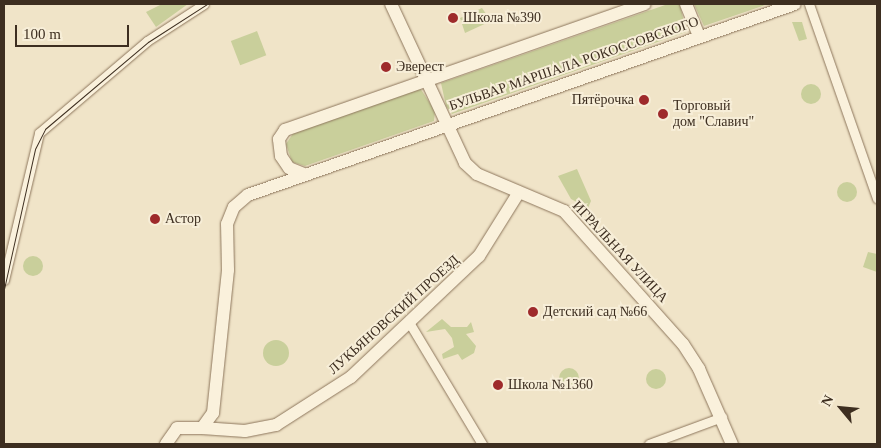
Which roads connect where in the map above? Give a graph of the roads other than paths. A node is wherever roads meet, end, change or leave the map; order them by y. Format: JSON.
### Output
{"nodes":[{"id":1,"x":204,"y":4,"type":"edge"},
{"id":2,"x":391,"y":4,"type":"edge"},
{"id":3,"x":645,"y":4,"type":"edge"},
{"id":4,"x":686,"y":4,"type":"edge"},
{"id":5,"x":795,"y":4,"type":"edge"},
{"id":6,"x":808,"y":4,"type":"edge"},
{"id":7,"x":699,"y":36,"type":"junction"},
{"id":8,"x":426,"y":78,"type":"junction"},
{"id":9,"x":447,"y":124,"type":"junction"},
{"id":10,"x":281,"y":156,"type":"junction"},
{"id":11,"x":304,"y":174,"type":"junction"},
{"id":12,"x":270,"y":187,"type":"junction"},
{"id":13,"x":519,"y":192,"type":"junction"},
{"id":14,"x":877,"y":198,"type":"edge"},
{"id":15,"x":4,"y":280,"type":"edge"},
{"id":16,"x":410,"y":324,"type":"junction"},
{"id":17,"x":722,"y":417,"type":"junction"},
{"id":18,"x":202,"y":428,"type":"junction"},
{"id":19,"x":166,"y":444,"type":"edge"},
{"id":20,"x":482,"y":444,"type":"edge"},
{"id":21,"x":649,"y":444,"type":"edge"},
{"id":22,"x":732,"y":444,"type":"edge"}],
"edges":[{"from":1,"to":15,"type":"street"},
{"from":2,"to":8,"type":"street","name":"БУЛЬВАР МАРШАЛА РОКОССОВСКОГО"},
{"from":3,"to":8,"type":"street"},
{"from":4,"to":7,"type":"street"},
{"from":5,"to":7,"type":"street","name":"БУЛЬВАР МАРШАЛА РОКОССОВСКОГО"},
{"from":6,"to":14,"type":"street"},
{"from":7,"to":9,"type":"street","name":"БУЛЬВАР МАРШАЛА РОКОССОВСКОГО"},
{"from":8,"to":9,"type":"street","name":"БУЛЬВАР МАРШАЛА РОКОССОВСКОГО"},
{"from":8,"to":10,"type":"street"},
{"from":9,"to":11,"type":"street","name":"БУЛЬВАР МАРШАЛА РОКОССОВСКОГО"},
{"from":9,"to":13,"type":"street","name":"ИГРАЛЬНАЯ УЛИЦА"},
{"from":10,"to":11,"type":"street"},
{"from":10,"to":12,"type":"street"},
{"from":11,"to":12,"type":"street","name":"БУЛЬВАР МАРШАЛА РОКОССОВСКОГО"},
{"from":12,"to":18,"type":"street","name":"БУЛЬВАР МАРШАЛА РОКОССОВСКОГО"},
{"from":13,"to":16,"type":"street","name":"ЛУКЬЯНОВСКИЙ ПРОЕЗД"},
{"from":13,"to":17,"type":"street","name":"ИГРАЛЬНАЯ УЛИЦА"},
{"from":16,"to":18,"type":"street","name":"ЛУКЬЯНОВСКИЙ ПРОЕЗД"},
{"from":16,"to":20,"type":"street"},
{"from":17,"to":21,"type":"street"},
{"from":17,"to":22,"type":"street","name":"ИГРАЛЬНАЯ УЛИЦА"},
{"from":18,"to":19,"type":"street","name":"ЛУКЬЯНОВСКИЙ ПРОЕЗД"}]}
